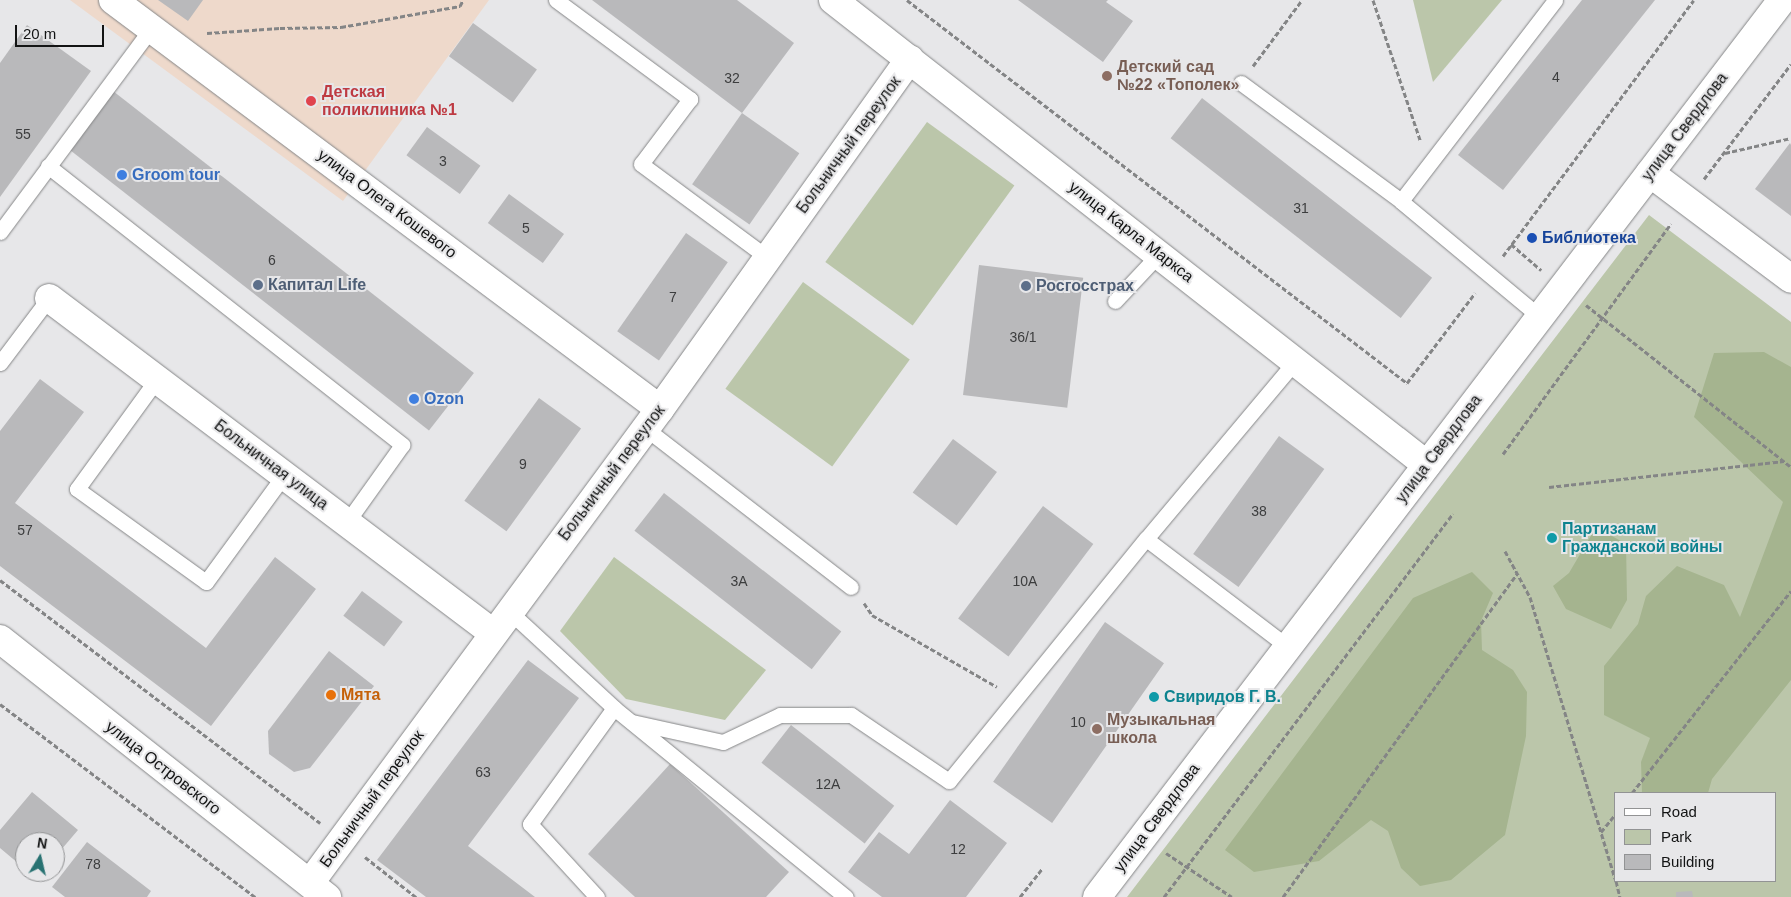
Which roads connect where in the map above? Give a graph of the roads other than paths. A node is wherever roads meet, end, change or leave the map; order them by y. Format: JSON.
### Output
{"nodes":[{"id":1,"x":113,"y":0,"type":"edge"},
{"id":2,"x":556,"y":0,"type":"edge"},
{"id":3,"x":833,"y":0,"type":"edge"},
{"id":4,"x":1555,"y":0,"type":"edge"},
{"id":5,"x":1782,"y":0,"type":"edge"},
{"id":6,"x":151,"y":29,"type":"junction"},
{"id":7,"x":910,"y":59,"type":"junction"},
{"id":8,"x":1241,"y":83,"type":"road end"},
{"id":9,"x":48,"y":166,"type":"junction"},
{"id":10,"x":1650,"y":173,"type":"junction"},
{"id":11,"x":1401,"y":201,"type":"junction"},
{"id":12,"x":0,"y":232,"type":"edge"},
{"id":13,"x":1159,"y":254,"type":"junction"},
{"id":14,"x":768,"y":258,"type":"junction"},
{"id":15,"x":1791,"y":280,"type":"edge"},
{"id":16,"x":49,"y":298,"type":"joint"},
{"id":17,"x":1115,"y":301,"type":"dead end"},
{"id":18,"x":1540,"y":317,"type":"junction"},
{"id":19,"x":1296,"y":360,"type":"junction"},
{"id":20,"x":0,"y":363,"type":"edge"},
{"id":21,"x":156,"y":379,"type":"junction"},
{"id":22,"x":653,"y":419,"type":"junction"},
{"id":23,"x":1427,"y":464,"type":"junction"},
{"id":24,"x":284,"y":475,"type":"junction"},
{"id":25,"x":347,"y":522,"type":"junction"},
{"id":26,"x":1146,"y":539,"type":"junction"},
{"id":27,"x":851,"y":587,"type":"road end"},
{"id":28,"x":509,"y":611,"type":"junction"},
{"id":29,"x":493,"y":633,"type":"junction"},
{"id":30,"x":0,"y":639,"type":"edge"},
{"id":31,"x":1288,"y":647,"type":"junction"},
{"id":32,"x":614,"y":708,"type":"junction"},
{"id":33,"x":632,"y":722,"type":"junction"},
{"id":34,"x":318,"y":890,"type":"edge"},
{"id":35,"x":597,"y":897,"type":"edge"},
{"id":36,"x":846,"y":897,"type":"edge"},
{"id":37,"x":1097,"y":897,"type":"edge"}],
"edges":[{"from":1,"to":6,"type":"street","name":"улица Олега Кошевого"},
{"from":2,"to":14,"type":"lane"},
{"from":3,"to":7,"type":"street","name":"улица Карла Маркса"},
{"from":4,"to":11,"type":"lane"},
{"from":5,"to":10,"type":"street","name":"улица Свердлова"},
{"from":6,"to":9,"type":"lane"},
{"from":6,"to":22,"type":"street","name":"улица Олега Кошевого"},
{"from":7,"to":13,"type":"street","name":"улица Карла Маркса"},
{"from":7,"to":14,"type":"street","name":"Больничный переулок"},
{"from":8,"to":11,"type":"lane"},
{"from":9,"to":12,"type":"lane"},
{"from":9,"to":25,"type":"lane"},
{"from":10,"to":15,"type":"street"},
{"from":10,"to":18,"type":"street","name":"улица Свердлова"},
{"from":11,"to":18,"type":"lane"},
{"from":13,"to":17,"type":"lane"},
{"from":13,"to":19,"type":"street","name":"улица Карла Маркса"},
{"from":14,"to":22,"type":"street","name":"Больничный переулок"},
{"from":16,"to":20,"type":"lane"},
{"from":16,"to":21,"type":"street","name":"Больничная улица"},
{"from":18,"to":23,"type":"street","name":"улица Свердлова"},
{"from":19,"to":23,"type":"street","name":"улица Карла Маркса"},
{"from":19,"to":26,"type":"lane"},
{"from":21,"to":24,"type":"street","name":"Больничная улица"},
{"from":21,"to":24,"type":"lane"},
{"from":22,"to":27,"type":"lane"},
{"from":22,"to":28,"type":"street","name":"Больничный переулок"},
{"from":23,"to":31,"type":"street","name":"улица Свердлова"},
{"from":24,"to":25,"type":"street","name":"Больничная улица"},
{"from":25,"to":29,"type":"street","name":"Больничная улица"},
{"from":26,"to":31,"type":"lane"},
{"from":26,"to":33,"type":"lane"},
{"from":28,"to":29,"type":"street","name":"Больничный переулок"},
{"from":28,"to":32,"type":"lane"},
{"from":29,"to":34,"type":"street","name":"Больничный переулок"},
{"from":30,"to":34,"type":"street","name":"улица Островского"},
{"from":31,"to":37,"type":"street","name":"улица Свердлова"},
{"from":32,"to":33,"type":"lane"},
{"from":32,"to":35,"type":"lane"},
{"from":33,"to":36,"type":"lane"}]}
